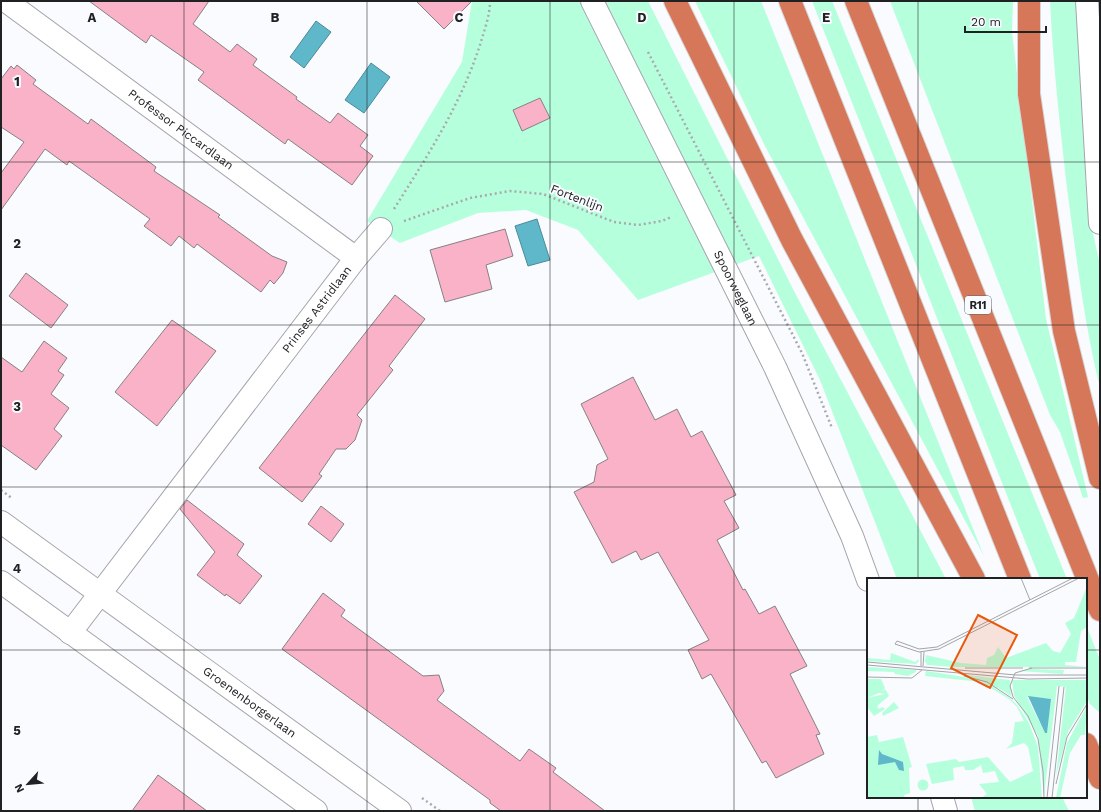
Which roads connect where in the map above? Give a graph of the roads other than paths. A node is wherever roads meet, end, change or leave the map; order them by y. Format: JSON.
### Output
{"nodes":[{"id":1,"x":6,"y":1,"type":"edge"},
{"id":2,"x":592,"y":1,"type":"edge"},
{"id":3,"x":675,"y":1,"type":"edge"},
{"id":4,"x":790,"y":1,"type":"edge"},
{"id":5,"x":856,"y":1,"type":"edge"},
{"id":6,"x":1029,"y":1,"type":"edge"},
{"id":7,"x":1087,"y":1,"type":"edge"},
{"id":8,"x":1100,"y":223,"type":"edge"},
{"id":9,"x":381,"y":230,"type":"road end"},
{"id":10,"x":356,"y":258,"type":"junction"},
{"id":11,"x":1100,"y":478,"type":"edge"},
{"id":12,"x":1,"y":522,"type":"edge"},
{"id":13,"x":867,"y":578,"type":"edge"},
{"id":14,"x":973,"y":578,"type":"edge"},
{"id":15,"x":1020,"y":578,"type":"edge"},
{"id":16,"x":1,"y":582,"type":"edge"},
{"id":17,"x":100,"y":593,"type":"junction"},
{"id":18,"x":1100,"y":610,"type":"edge"},
{"id":19,"x":70,"y":633,"type":"junction"},
{"id":20,"x":1087,"y":747,"type":"edge"},
{"id":21,"x":1087,"y":763,"type":"edge"},
{"id":22,"x":1100,"y":780,"type":"edge"},
{"id":23,"x":942,"y":798,"type":"edge"},
{"id":24,"x":316,"y":811,"type":"edge"},
{"id":25,"x":400,"y":811,"type":"edge"},
{"id":26,"x":946,"y":811,"type":"edge"}],
"edges":[{"from":1,"to":10,"type":"street","name":"Professor Piccardlaan"},
{"from":2,"to":13,"type":"street","name":"Spoorweglaan"},
{"from":3,"to":14,"type":"highway"},
{"from":4,"to":15,"type":"highway"},
{"from":5,"to":18,"type":"highway","number":"R11"},
{"from":6,"to":11,"type":"highway"},
{"from":7,"to":8,"type":"street"},
{"from":9,"to":10,"type":"street","name":"Prinses Astridlaan"},
{"from":10,"to":17,"type":"street","name":"Prinses Astridlaan"},
{"from":12,"to":17,"type":"street","name":"Groenenborgerlaan"},
{"from":16,"to":19,"type":"street"},
{"from":17,"to":19,"type":"street"},
{"from":17,"to":25,"type":"street","name":"Groenenborgerlaan"},
{"from":19,"to":24,"type":"street"},
{"from":20,"to":22,"type":"highway"},
{"from":21,"to":22,"type":"highway"},
{"from":23,"to":26,"type":"street"}]}
